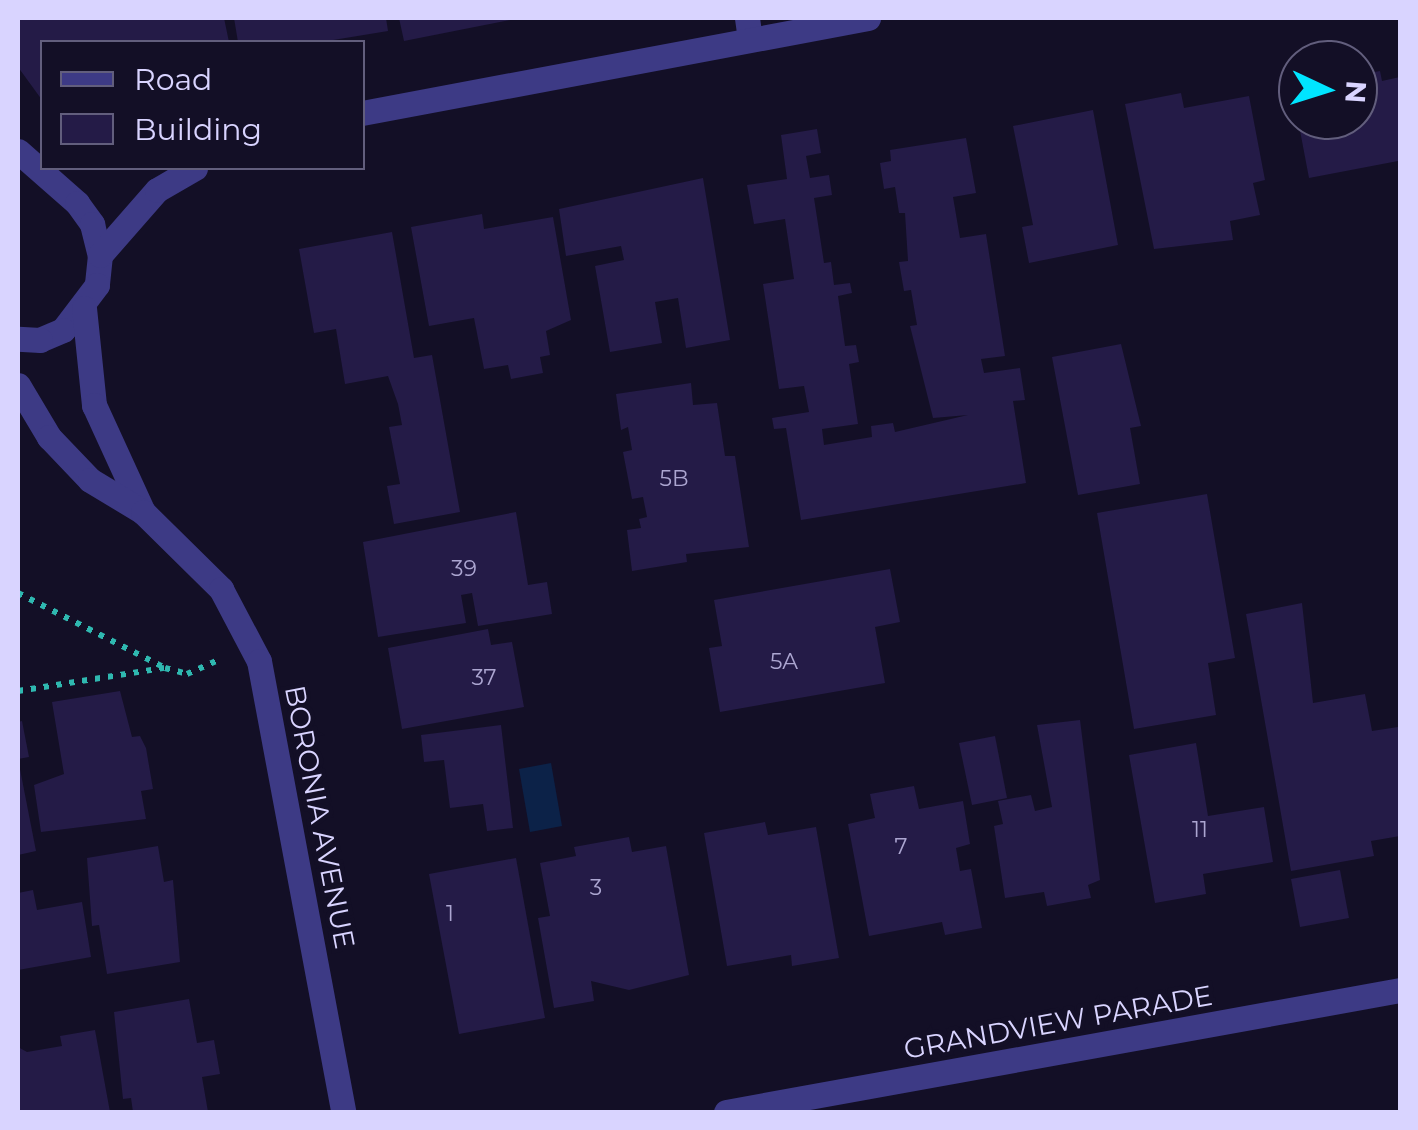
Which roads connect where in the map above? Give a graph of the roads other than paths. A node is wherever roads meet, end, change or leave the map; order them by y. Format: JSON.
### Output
{"nodes":[{"id":1,"x":868,"y":18,"type":"edge"},
{"id":2,"x":748,"y":28,"type":"edge"},
{"id":3,"x":365,"y":112,"type":"edge"},
{"id":4,"x":45,"y":170,"type":"edge"},
{"id":5,"x":192,"y":170,"type":"edge"},
{"id":6,"x":100,"y":255,"type":"junction"},
{"id":7,"x":84,"y":308,"type":"junction"},
{"id":8,"x":18,"y":338,"type":"edge"},
{"id":9,"x":18,"y":385,"type":"edge"},
{"id":10,"x":143,"y":512,"type":"junction"},
{"id":11,"x":1400,"y":990,"type":"edge"},
{"id":12,"x":342,"y":1112,"type":"edge"},
{"id":13,"x":726,"y":1112,"type":"edge"}],
"edges":[{"from":1,"to":2,"type":"street"},
{"from":2,"to":3,"type":"street"},
{"from":4,"to":6,"type":"street"},
{"from":5,"to":6,"type":"street"},
{"from":6,"to":7,"type":"street"},
{"from":7,"to":8,"type":"street"},
{"from":7,"to":10,"type":"street","name":"BORONIA AVENUE"},
{"from":9,"to":10,"type":"street","name":"BORONIA AVENUE"},
{"from":10,"to":12,"type":"street","name":"BORONIA AVENUE"},
{"from":11,"to":13,"type":"street","name":"GRANDVIEW PARADE"}]}
